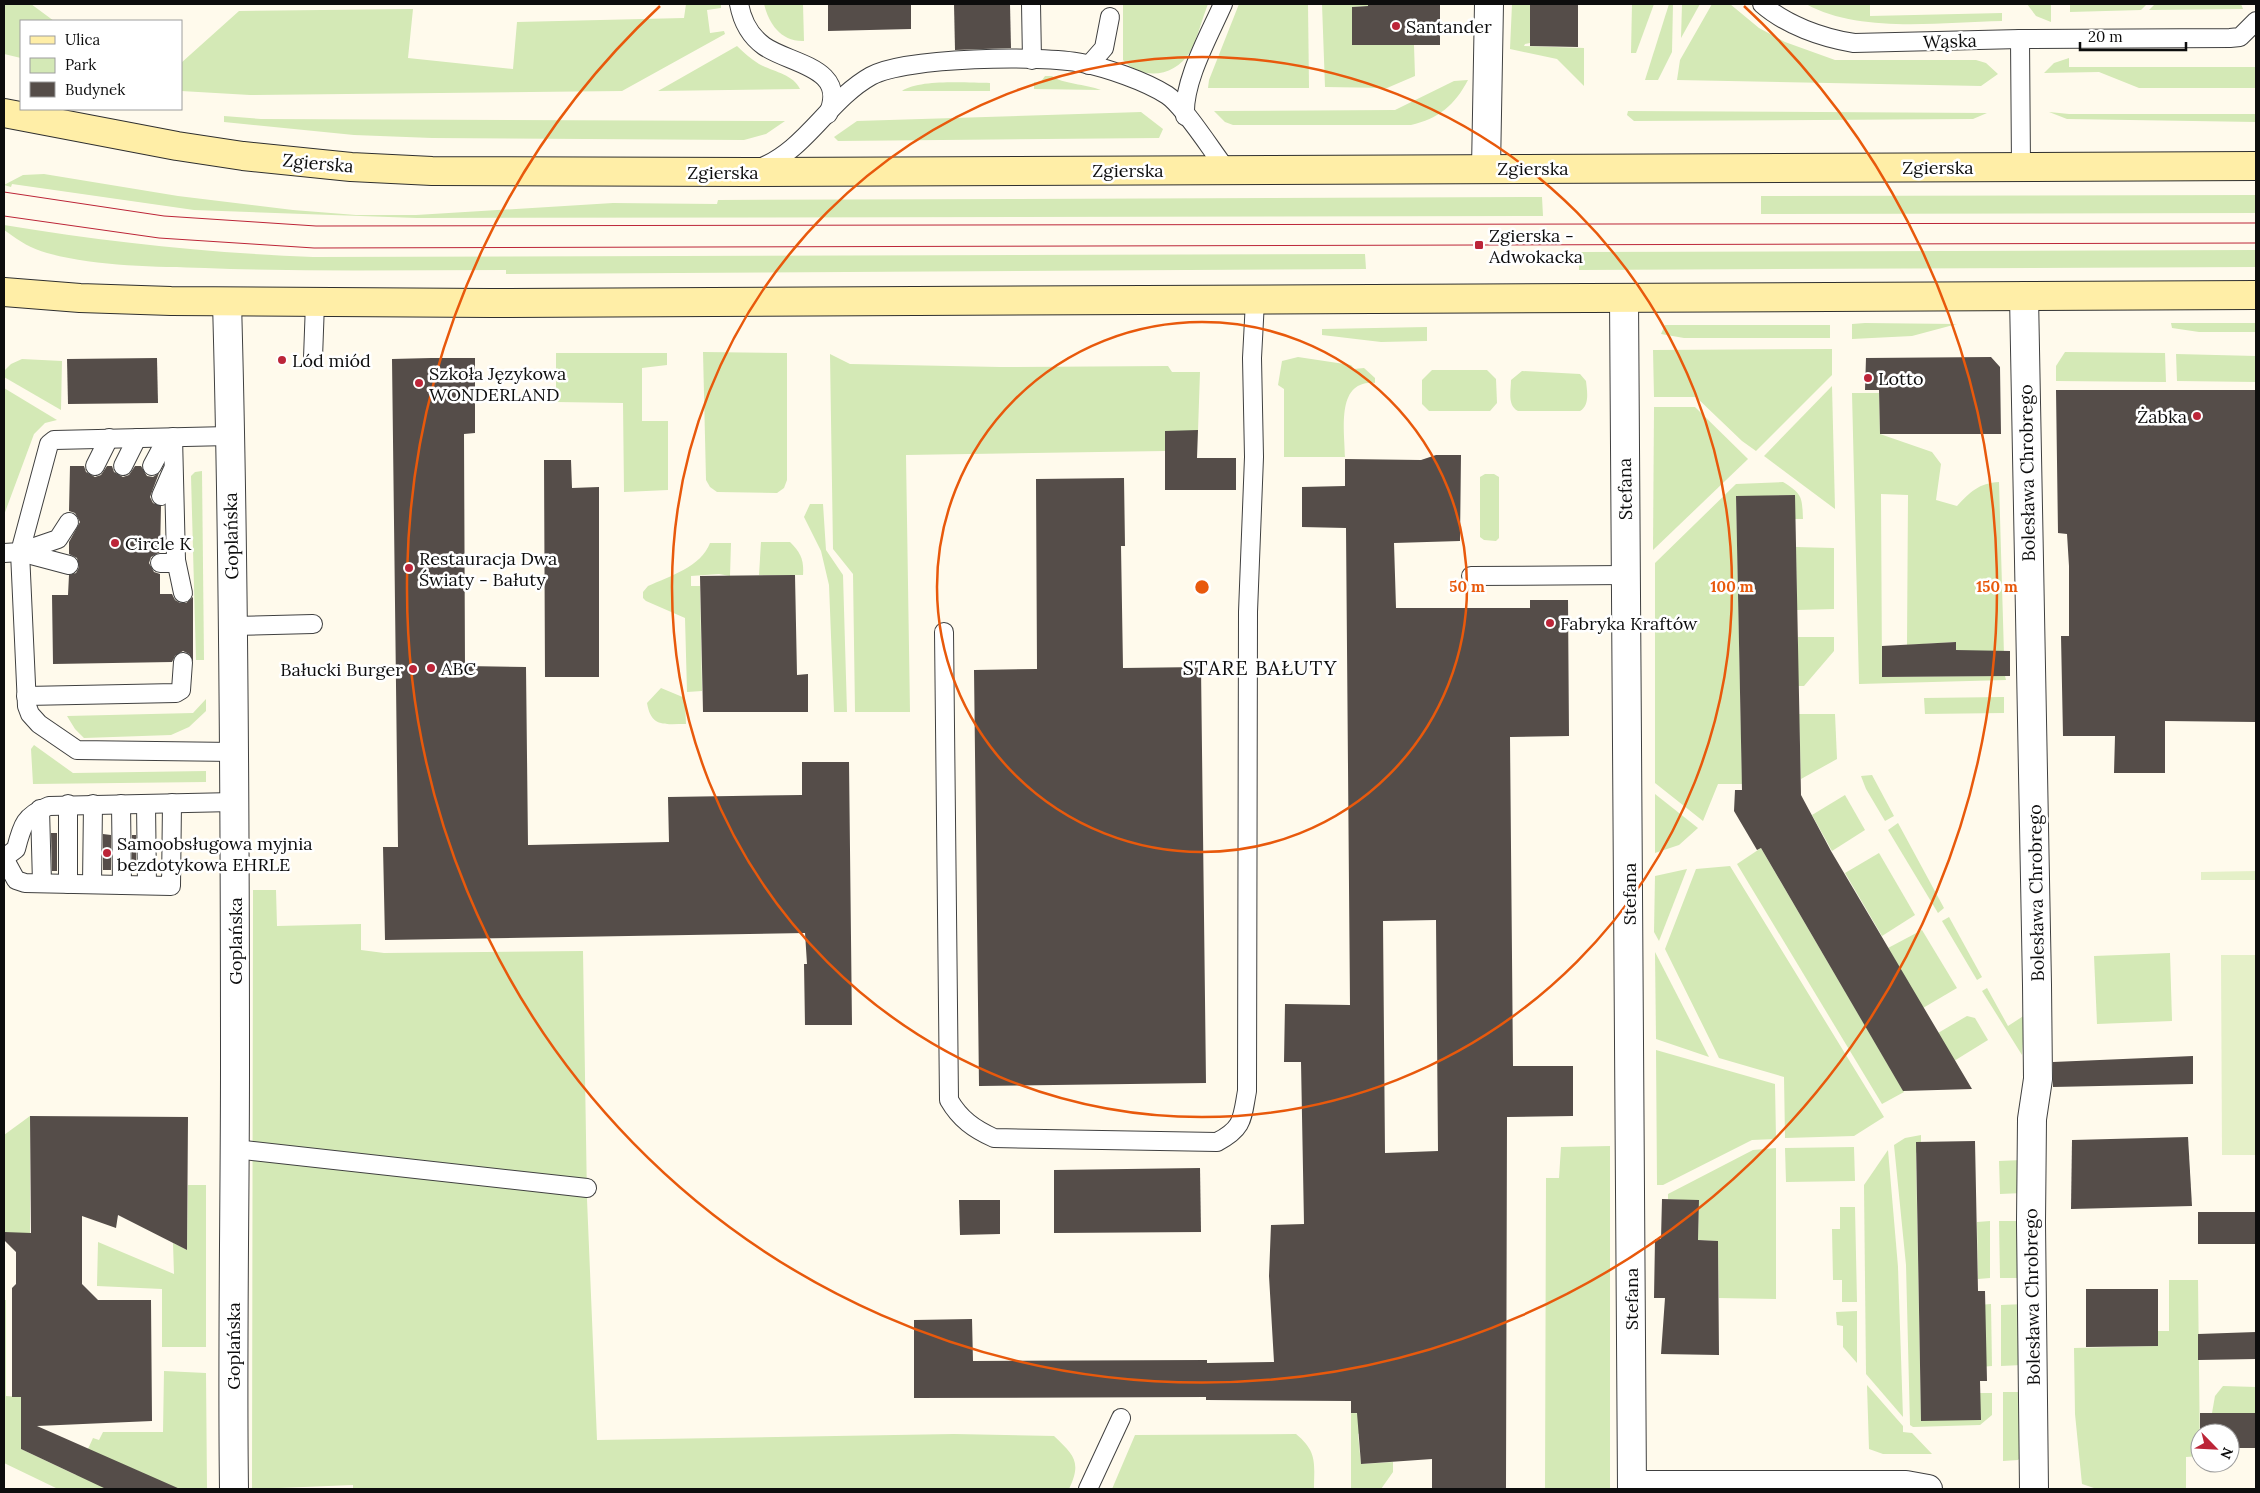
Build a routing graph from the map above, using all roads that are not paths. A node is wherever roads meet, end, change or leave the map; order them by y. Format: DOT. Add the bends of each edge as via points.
graph roads {
  1 [pos="739,4"];
  2 [pos="1032,4"];
  3 [pos="1223,4"];
  4 [pos="1489,4"];
  5 [pos="1762,4"];
  6 [pos="1110,17"];
  7 [pos="2256,21"];
  8 [pos="2020,39"];
  9 [pos="1032,60"];
  10 [pos="1089,66"];
  11 [pos="4,113"];
  12 [pos="828,114"];
  13 [pos="1185,116"];
  14 [pos="2256,166"];
  15 [pos="2022,167"];
  16 [pos="1486,168"];
  17 [pos="1226,169"];
  18 [pos="749,172"];
  19 [pos="4,292"];
  20 [pos="2256,295"];
  21 [pos="2024,296"];
  22 [pos="1624,298"];
  23 [pos="1255,301"];
  24 [pos="226,302"];
  25 [pos="315,303"];
  26 [pos="313,358"];
  27 [pos="229,436"];
  28 [pos="170,437"];
  29 [pos="109,438"];
  30 [pos="137,438"];
  31 [pos="96,466"];
  32 [pos="123,466"];
  33 [pos="152,466"];
  34 [pos="174,466"];
  35 [pos="161,496"];
  36 [pos="69,522"];
  37 [pos="12,552"];
  38 [pos="69,565"];
  39 [pos="1626,575"];
  40 [pos="1471,576"];
  41 [pos="183,593"];
  42 [pos="313,624"];
  43 [pos="234,626"];
  44 [pos="944,632"];
  45 [pos="183,662"];
  46 [pos="26,696"];
  47 [pos="234,752"];
  48 [pos="234,802"];
  49 [pos="68,804"];
  50 [pos="93,804"];
  51 [pos="121,804"];
  52 [pos="146,804"];
  53 [pos="172,804"];
  54 [pos="40,809"];
  55 [pos="4,858"];
  56 [pos="42,884"];
  57 [pos="68,884"];
  58 [pos="92,884"];
  59 [pos="122,885"];
  60 [pos="147,885"];
  61 [pos="235,1149"];
  62 [pos="586,1188"];
  63 [pos="1121,1418"];
  64 [pos="1632,1487"];
  65 [pos="234,1489"];
  66 [pos="1088,1489"];
  67 [pos="1928,1489"];
  68 [pos="2034,1489"];
  1 -- 12 [label="lane" via="741,16 751,34 764,46 813,68 826,80 833,97"];
  2 -- 9 [label="lane"];
  3 -- 13 [label="lane" via="1186,95"];
  4 -- 16 [label="street"];
  5 -- 8 [label="lane, Wąska" via="1794,24 1854,43"];
  6 -- 10 [label="lane" via="1104,48"];
  7 -- 8 [label="lane, Wąska" via="2240,37 2230,38"];
  8 -- 15 [label="lane"];
  9 -- 10 [label="lane"];
  9 -- 12 [label="lane" via="898,66 872,76"];
  10 -- 13 [label="lane" via="1110,71 1167,95 1180,106"];
  11 -- 18 [label="main road, Zgierska" via="176,146 351,167 432,171"];
  12 -- 18 [label="lane" via="776,160"];
  13 -- 17 [label="lane"];
  14 -- 15 [label="main road, Zgierska"];
  15 -- 16 [label="main road, Zgierska"];
  16 -- 17 [label="main road, Zgierska"];
  17 -- 18 [label="main road, Zgierska"];
  19 -- 24 [label="main road" via="80,298"];
  20 -- 21 [label="main road"];
  21 -- 22 [label="main road"];
  21 -- 68 [label="street, Bolesława Chrobrego" via="2038,1004 2031,1222"];
  22 -- 23 [label="main road"];
  22 -- 39 [label="street, Stefana"];
  23 -- 25 [label="main road"];
  23 -- 44 [label="lane" via="1248,621 1247,1091 1242,1118 1233,1134 1217,1142 994,1138 976,1130 957,1114 949,1100"];
  24 -- 25 [label="main road"];
  24 -- 27 [label="street, Goplańska"];
  25 -- 26 [label="lane"];
  27 -- 28 [label="lane"];
  27 -- 43 [label="street, Goplańska"];
  28 -- 30 [label="lane"];
  28 -- 33 [label="lane"];
  28 -- 34 [label="lane"];
  29 -- 30 [label="lane"];
  29 -- 31 [label="lane"];
  29 -- 37 [label="lane" via="52,441"];
  30 -- 32 [label="lane"];
  34 -- 35 [label="lane"];
  34 -- 41 [label="lane" via="168,562"];
  36 -- 37 [label="lane" via="58,539"];
  37 -- 38 [label="lane"];
  37 -- 46 [label="lane"];
  39 -- 40 [label="lane"];
  39 -- 64 [label="street, Stefana"];
  42 -- 43 [label="lane"];
  43 -- 47 [label="street, Goplańska"];
  45 -- 46 [label="lane" via="181,690 176,693"];
  46 -- 47 [label="lane" via="30,714 39,724 77,750"];
  47 -- 48 [label="street, Goplańska"];
  48 -- 53 [label="lane"];
  48 -- 61 [label="street, Goplańska"];
  49 -- 50 [label="lane"];
  49 -- 54 [label="lane"];
  49 -- 57 [label="lane"];
  50 -- 51 [label="lane"];
  50 -- 58 [label="lane"];
  51 -- 52 [label="lane"];
  51 -- 59 [label="lane"];
  52 -- 53 [label="lane"];
  52 -- 60 [label="lane"];
  53 -- 60 [label="lane" via="171,886"];
  54 -- 55 [label="lane" via="33,812 22,827 16,849"];
  54 -- 56 [label="lane"];
  55 -- 56 [label="lane" via="16,880"];
  56 -- 57 [label="lane"];
  57 -- 58 [label="lane"];
  58 -- 59 [label="lane"];
  59 -- 60 [label="lane"];
  61 -- 62 [label="lane"];
  61 -- 65 [label="street, Goplańska"];
  63 -- 66 [label="lane"];
  64 -- 67 [label="street" via="1906,1485"];
}
